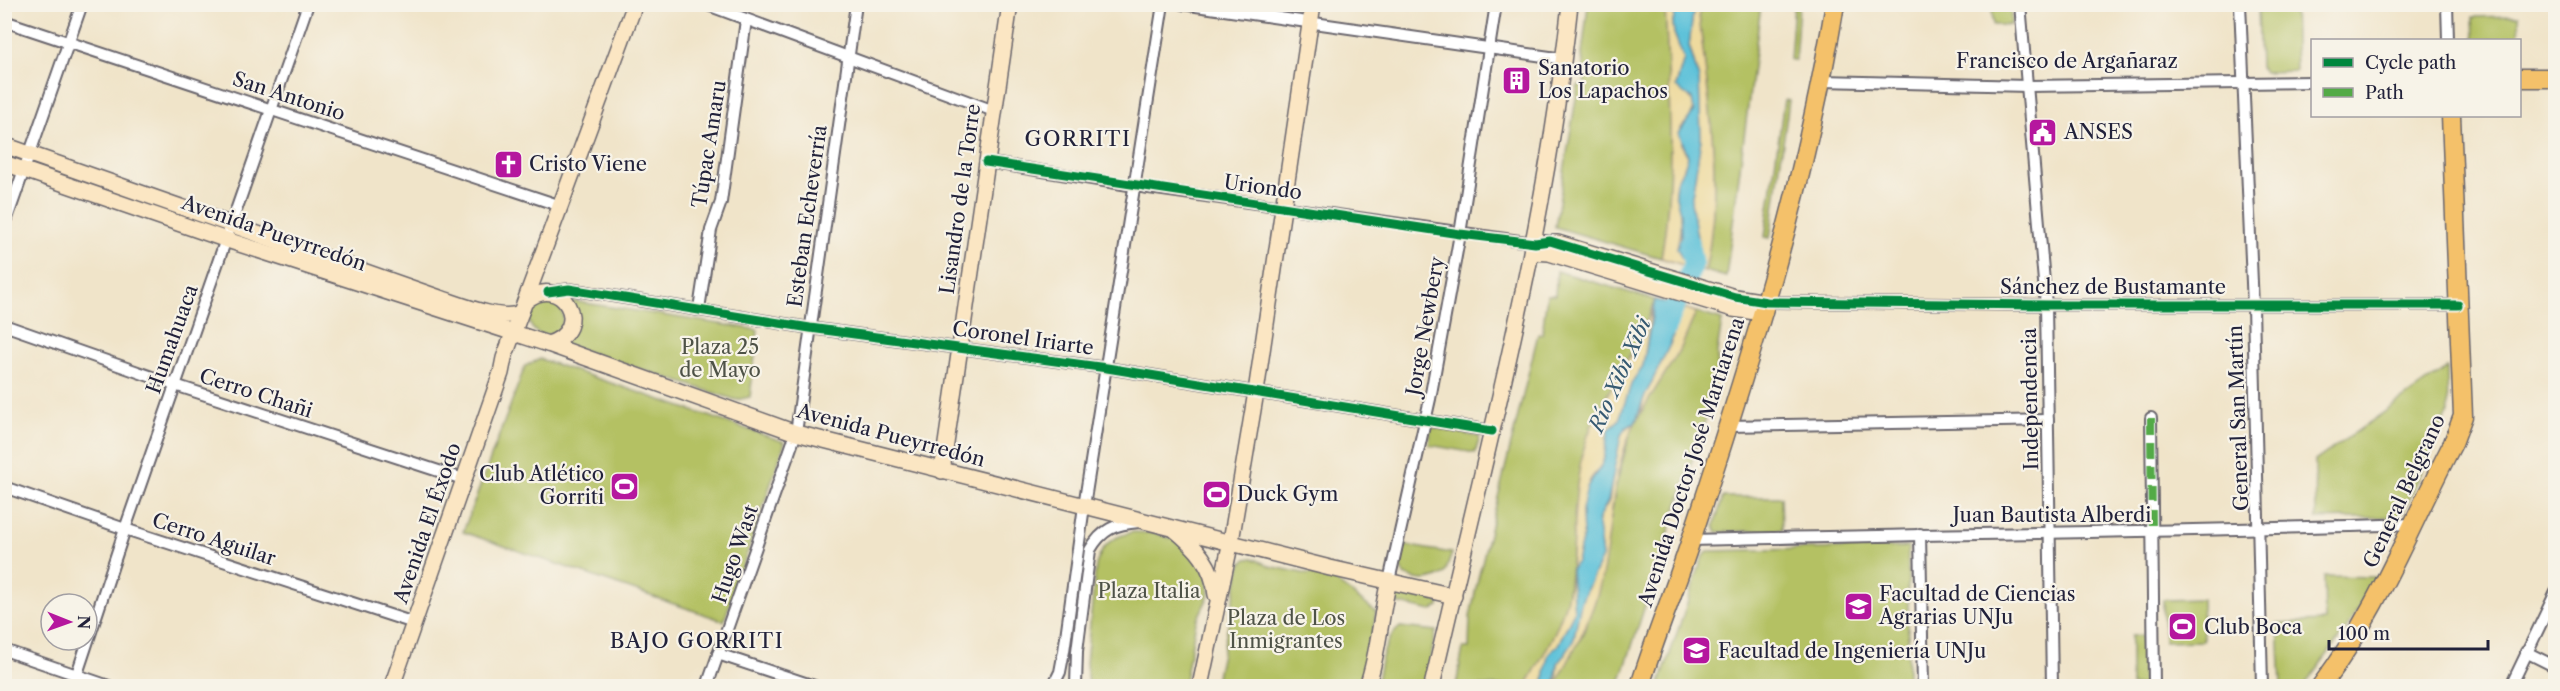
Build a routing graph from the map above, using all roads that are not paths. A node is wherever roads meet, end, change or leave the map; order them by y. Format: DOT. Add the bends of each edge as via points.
graph roads {
  1 [pos="82,4"];
  2 [pos="308,4"];
  3 [pos="635,4"];
  4 [pos="705,4"];
  5 [pos="856,4"];
  6 [pos="1010,4"];
  7 [pos="1163,4"];
  8 [pos="1182,4"];
  9 [pos="1313,4"];
  10 [pos="1496,4"];
  11 [pos="1570,4"];
  12 [pos="1835,4"];
  13 [pos="2020,4"];
  14 [pos="2240,4"];
  15 [pos="2447,4"];
  16 [pos="746,20"];
  17 [pos="4,21"];
  18 [pos="1311,22"];
  19 [pos="2448,39"];
  20 [pos="69,43"];
  21 [pos="1488,49"];
  22 [pos="848,56"];
  23 [pos="1564,59"];
  24 [pos="2521,78"];
  25 [pos="2556,78"];
  26 [pos="1822,81"];
  27 [pos="2311,82"];
  28 [pos="2243,83"];
  29 [pos="2028,86"];
  30 [pos="272,109"];
  31 [pos="994,111"];
  32 [pos="2451,117"];
  33 [pos="4,145"];
  34 [pos="31,154"];
  35 [pos="986,162"];
  36 [pos="4,163"];
  37 [pos="25,170"];
  38 [pos="1135,186"];
  39 [pos="561,206"];
  40 [pos="1284,208"];
  41 [pos="232,225"];
  42 [pos="4,227"];
  43 [pos="1460,234"];
  44 [pos="227,240"];
  45 [pos="1533,247"];
  46 [pos="548,292"];
  47 [pos="2046,305"];
  48 [pos="2458,305"];
  49 [pos="2253,306"];
  50 [pos="1766,307"];
  51 [pos="699,309"];
  52 [pos="522,311"];
  53 [pos="4,325"];
  54 [pos="810,328"];
  55 [pos="513,335"];
  56 [pos="539,342"];
  57 [pos="960,347"];
  58 [pos="1107,368"];
  59 [pos="501,373"];
  60 [pos="175,385"];
  61 [pos="1256,392"];
  62 [pos="2151,418"];
  63 [pos="2048,420"];
  64 [pos="1426,421"];
  65 [pos="1727,426"];
  66 [pos="1492,431"];
  67 [pos="796,433"];
  68 [pos="942,471"];
  69 [pos="463,479"];
  70 [pos="4,486"];
  71 [pos="1084,506"];
  72 [pos="1147,521"];
  73 [pos="2413,524"];
  74 [pos="1171,527"];
  75 [pos="125,529"];
  76 [pos="2259,529"];
  77 [pos="2050,532"];
  78 [pos="2152,532"];
  79 [pos="1920,534"];
  80 [pos="1691,540"];
  81 [pos="1231,541"];
  82 [pos="1389,582"];
  83 [pos="2556,592"];
  84 [pos="1454,596"];
  85 [pos="1217,606"];
  86 [pos="414,623"];
  87 [pos="4,650"];
  88 [pos="2526,652"];
  89 [pos="718,654"];
  90 [pos="2556,667"];
  91 [pos="75,681"];
  92 [pos="792,683"];
  93 [pos="110,687"];
  94 [pos="392,687"];
  95 [pos="707,687"];
  96 [pos="814,687"];
  97 [pos="1053,687"];
  98 [pos="1076,687"];
  99 [pos="1200,687"];
  100 [pos="1366,687"];
  101 [pos="1432,687"];
  102 [pos="1641,687"];
  103 [pos="1923,687"];
  104 [pos="2052,687"];
  105 [pos="2154,687"];
  106 [pos="2262,687"];
  107 [pos="2321,687"];
  108 [pos="2511,687"];
  1 -- 20 [label="street"];
  2 -- 30 [label="street, Humahuaca"];
  3 -- 39 [label="main road, Avenida El Éxodo"];
  4 -- 16 [label="street"];
  5 -- 22 [label="street, Esteban Echeverría"];
  6 -- 31 [label="main road, Lisandro de la Torre"];
  7 -- 38 [label="street"];
  8 -- 18 [label="street"];
  9 -- 18 [label="main road"];
  10 -- 21 [label="street, Jorge Newbery"];
  11 -- 23 [label="main road"];
  12 -- 26 [label="main road, Avenida Doctor José Martiarena"];
  13 -- 29 [label="street, Independencia"];
  14 -- 28 [label="street, General San Martín"];
  15 -- 19 [label="street"];
  16 -- 22 [label="street"];
  16 -- 51 [label="street, Túpac Amaru" via="721,202 711,230"];
  17 -- 20 [label="street, San Antonio"];
  18 -- 21 [label="street"];
  18 -- 40 [label="main road"];
  20 -- 30 [label="street, San Antonio"];
  20 -- 34 [label="street"];
  21 -- 23 [label="street"];
  21 -- 43 [label="street, Jorge Newbery"];
  22 -- 31 [label="street"];
  22 -- 54 [label="street, Esteban Echeverría"];
  23 -- 45 [label="main road"];
  24 -- 25 [label="main road"];
  26 -- 29 [label="street, Francisco de Argañaraz"];
  26 -- 50 [label="main road, Avenida Doctor José Martiarena"];
  27 -- 28 [label="street, Francisco de Argañaraz"];
  28 -- 29 [label="street, Francisco de Argañaraz"];
  28 -- 49 [label="street, General San Martín"];
  29 -- 47 [label="street, Independencia"];
  30 -- 39 [label="street, San Antonio"];
  30 -- 41 [label="street, Humahuaca"];
  31 -- 35 [label="main road, Lisandro de la Torre"];
  32 -- 48 [label="main road, General Belgrano"];
  33 -- 34 [label="main road, Avenida Pueyrredón"];
  34 -- 37 [label="street"];
  34 -- 41 [label="main road, Avenida Pueyrredón"];
  35 -- 38 [label="street, Uriondo"];
  35 -- 57 [label="main road, Lisandro de la Torre"];
  36 -- 37 [label="main road, Avenida Pueyrredón"];
  37 -- 42 [label="street"];
  37 -- 44 [label="main road, Avenida Pueyrredón"];
  38 -- 40 [label="street, Uriondo"];
  38 -- 58 [label="street"];
  39 -- 52 [label="main road, Avenida El Éxodo"];
  40 -- 43 [label="street, Uriondo"];
  40 -- 61 [label="main road"];
  41 -- 44 [label="street, Humahuaca"];
  41 -- 52 [label="main road, Avenida Pueyrredón" via="474,309 509,316"];
  43 -- 45 [label="street, Uriondo"];
  43 -- 64 [label="street, Jorge Newbery"];
  44 -- 55 [label="main road, Avenida Pueyrredón"];
  44 -- 60 [label="street, Humahuaca"];
  45 -- 50 [label="main road" via="1555,249 1734,303"];
  45 -- 66 [label="main road"];
  46 -- 51 [label="street, Coronel Iriarte" via="569,289"];
  46 -- 52 [label="main road" via="539,293"];
  46 -- 56 [label="main road" via="563,299 571,314 568,331 563,337"];
  47 -- 49 [label="street, Sánchez de Bustamante"];
  47 -- 50 [label="street, Sánchez de Bustamante"];
  47 -- 63 [label="street, Independencia"];
  48 -- 49 [label="street, Sánchez de Bustamante"];
  48 -- 73 [label="main road, General Belgrano" via="2463,416"];
  49 -- 76 [label="street, General San Martín"];
  50 -- 65 [label="main road, Avenida Doctor José Martiarena"];
  51 -- 54 [label="street, Coronel Iriarte"];
  52 -- 55 [label="main road, Avenida El Éxodo"];
  52 -- 56 [label="main road" via="522,327"];
  53 -- 60 [label="street, Cerro Chañi"];
  54 -- 57 [label="street, Coronel Iriarte"];
  54 -- 67 [label="street, Esteban Echeverría"];
  55 -- 56 [label="main road, Avenida Pueyrredón"];
  55 -- 59 [label="main road, Avenida El Éxodo"];
  56 -- 59 [label="main road, Avenida El Éxodo" via="521,350"];
  56 -- 67 [label="main road, Avenida Pueyrredón"];
  57 -- 58 [label="street, Coronel Iriarte"];
  57 -- 68 [label="main road, Lisandro de la Torre"];
  58 -- 61 [label="street, Coronel Iriarte"];
  58 -- 71 [label="street"];
  59 -- 69 [label="main road, Avenida El Éxodo"];
  60 -- 69 [label="street, Cerro Chañi"];
  60 -- 75 [label="street, Humahuaca"];
  61 -- 64 [label="street, Coronel Iriarte"];
  61 -- 81 [label="main road"];
  62 -- 78 [label="street"];
  63 -- 65 [label="street"];
  63 -- 77 [label="street, Independencia"];
  64 -- 66 [label="street, Coronel Iriarte"];
  64 -- 82 [label="street, Jorge Newbery"];
  65 -- 80 [label="main road, Avenida Doctor José Martiarena"];
  66 -- 84 [label="main road"];
  67 -- 68 [label="main road, Avenida Pueyrredón"];
  67 -- 89 [label="street, Hugo Wast"];
  68 -- 71 [label="main road, Avenida Pueyrredón"];
  69 -- 86 [label="main road, Avenida El Éxodo"];
  70 -- 75 [label="street, Cerro Aguilar"];
  71 -- 72 [label="main road, Avenida Pueyrredón"];
  71 -- 97 [label="street" via="1064,651"];
  72 -- 74 [label="main road, Avenida Pueyrredón"];
  72 -- 98 [label="street" via="1106,530 1089,550"];
  73 -- 76 [label="street, Juan Bautista Alberdi"];
  73 -- 107 [label="main road, General Belgrano" via="2379,597"];
  74 -- 81 [label="main road, Avenida Pueyrredón"];
  74 -- 85 [label="main road" via="1205,560 1215,586"];
  75 -- 86 [label="street, Cerro Aguilar"];
  75 -- 91 [label="street, Humahuaca"];
  76 -- 78 [label="street, Juan Bautista Alberdi"];
  76 -- 106 [label="street, General San Martín"];
  77 -- 78 [label="street, Juan Bautista Alberdi"];
  77 -- 79 [label="street, Juan Bautista Alberdi"];
  77 -- 104 [label="street, Independencia"];
  78 -- 105 [label="street"];
  79 -- 80 [label="street, Juan Bautista Alberdi"];
  79 -- 103 [label="street"];
  80 -- 102 [label="main road, Avenida Doctor José Martiarena"];
  81 -- 82 [label="main road, Avenida Pueyrredón"];
  81 -- 85 [label="main road"];
  82 -- 84 [label="main road, Avenida Pueyrredón"];
  82 -- 100 [label="main road"];
  83 -- 88 [label="street"];
  84 -- 101 [label="main road"];
  85 -- 99 [label="main road"];
  86 -- 94 [label="main road, Avenida El Éxodo"];
  87 -- 91 [label="street"];
  88 -- 90 [label="street"];
  88 -- 108 [label="street"];
  89 -- 92 [label="street"];
  89 -- 95 [label="street, Hugo Wast"];
  91 -- 93 [label="street"];
  92 -- 96 [label="street"];
}
